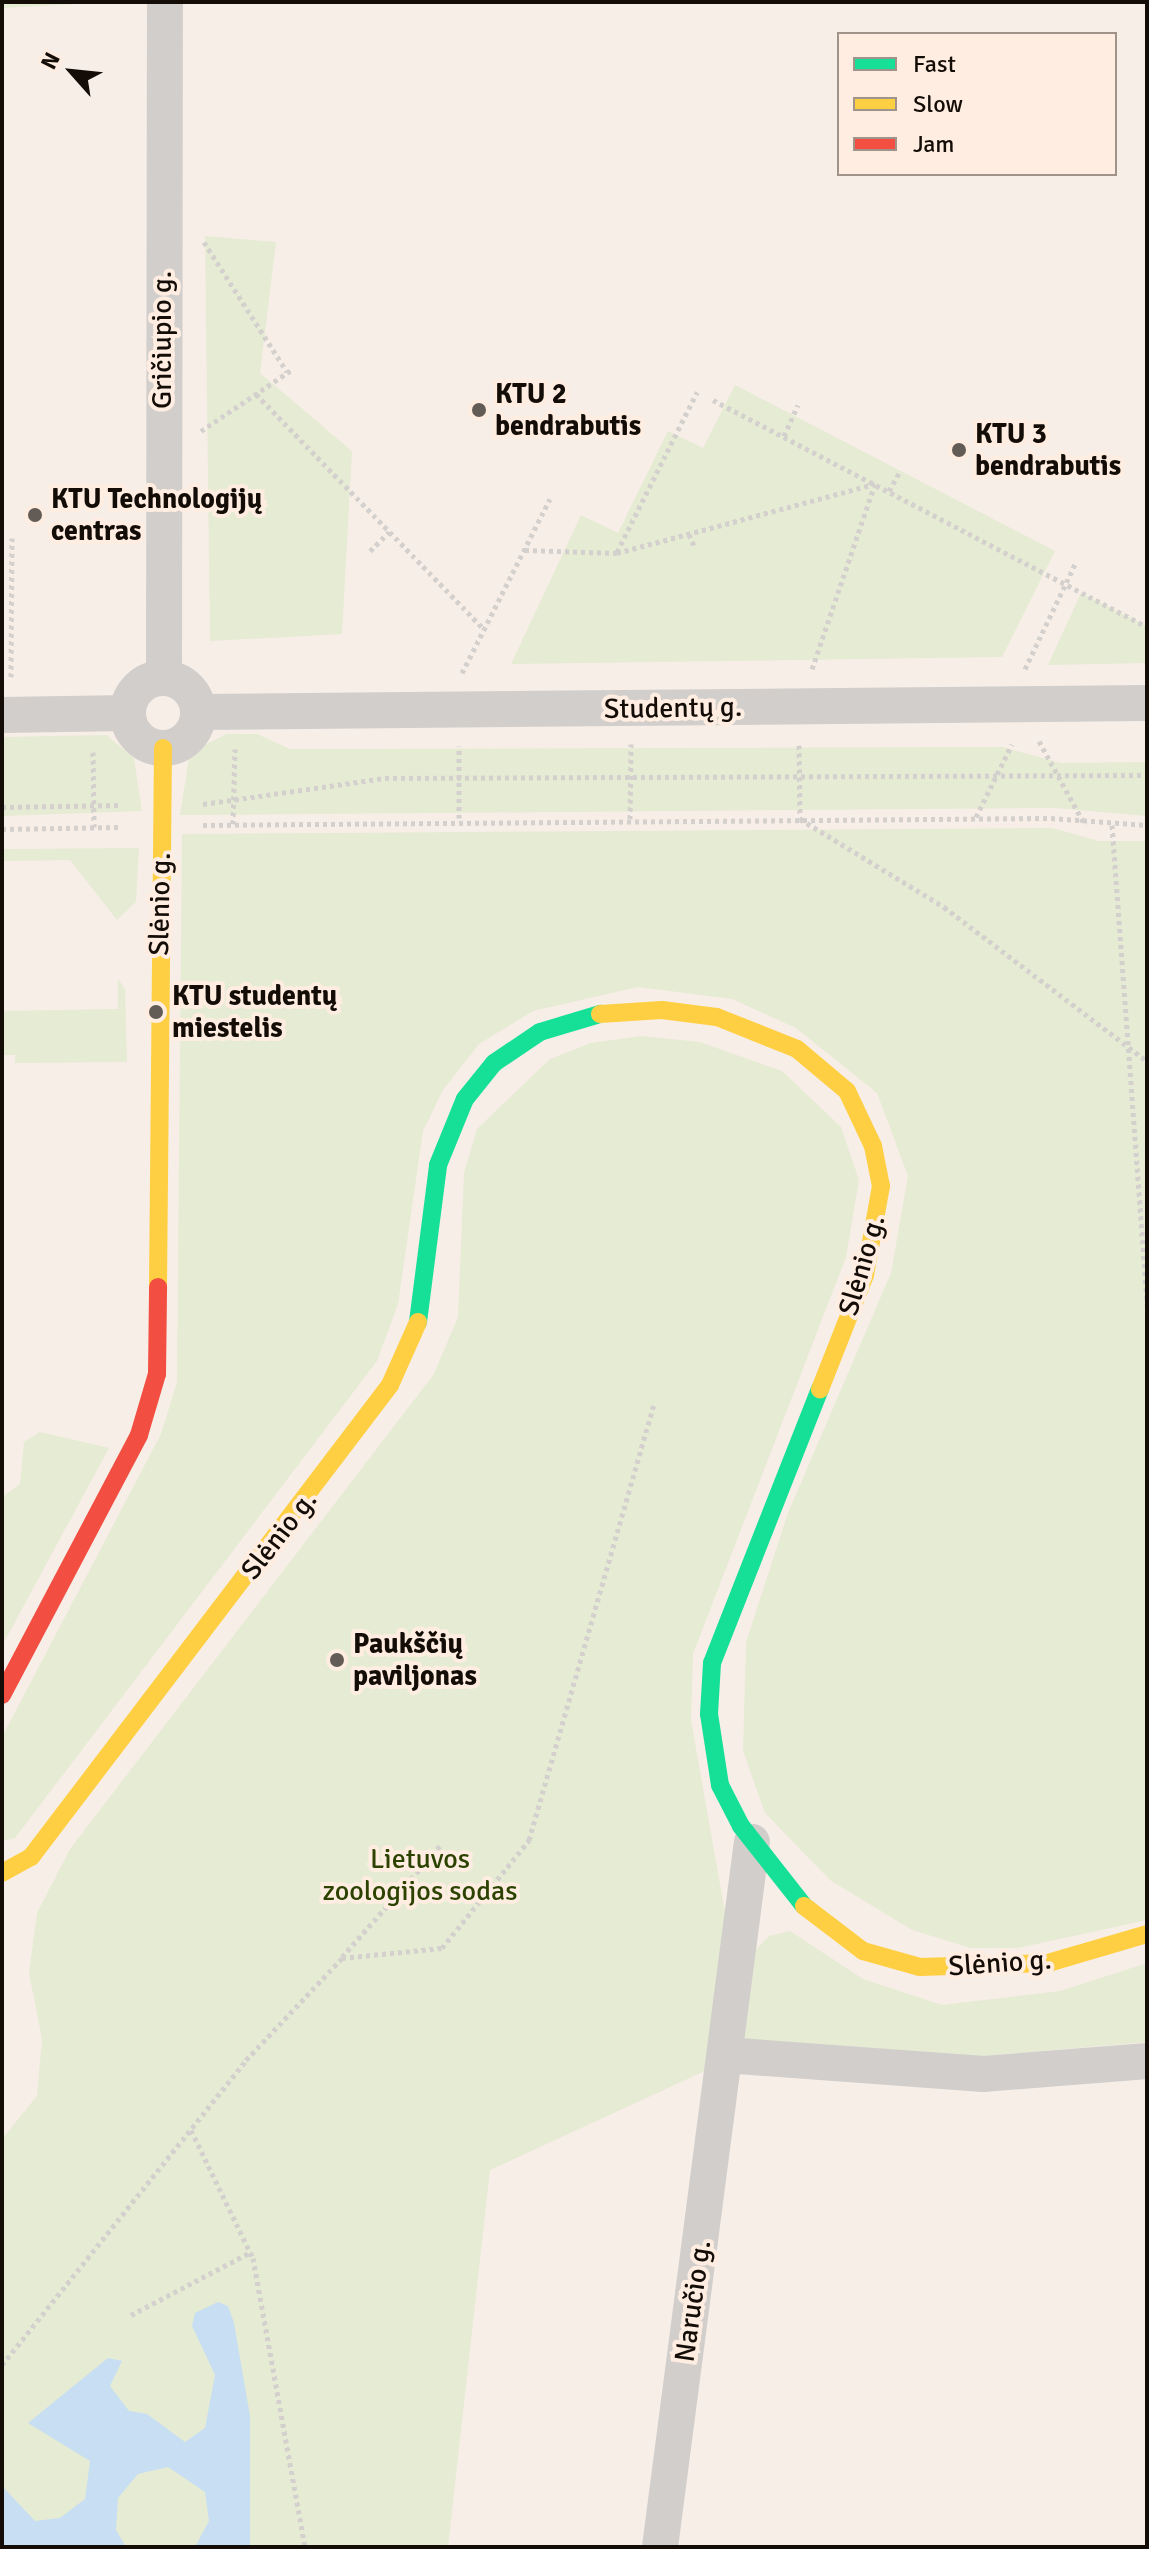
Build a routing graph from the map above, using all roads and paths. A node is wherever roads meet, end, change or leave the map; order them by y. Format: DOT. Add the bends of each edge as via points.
graph roads {
  1 [pos="165,2"];
  2 [pos="196,230"];
  3 [pos="697,392"];
  4 [pos="256,394"];
  5 [pos="713,400"];
  6 [pos="798,405"];
  7 [pos="784,436"];
  8 [pos="163,458"];
  9 [pos="900,471"];
  10 [pos="875,484"];
  11 [pos="889,491"];
  12 [pos="550,499"];
  13 [pos="389,532"];
  14 [pos="689,534"];
  15 [pos="12,538"];
  16 [pos="695,548"];
  17 [pos="525,550"];
  18 [pos="370,551"];
  19 [pos="617,553"];
  20 [pos="1076,562"];
  21 [pos="1064,585"];
  22 [pos="1147,627"];
  23 [pos="164,678"];
  24 [pos="1147,703"];
  25 [pos="799,706"];
  26 [pos="631,708"];
  27 [pos="459,709"];
  28 [pos="1026,710"];
  29 [pos="198,712"];
  30 [pos="92,713"];
  31 [pos="128,713"];
  32 [pos="235,713"];
  33 [pos="6,714"];
  34 [pos="163,748"];
  35 [pos="1147,775"];
  36 [pos="996,776"];
  37 [pos="1058,776"];
  38 [pos="799,777"];
  39 [pos="460,778"];
  40 [pos="631,778"];
  41 [pos="233,803"];
  42 [pos="162,805"];
  43 [pos="94,806"];
  44 [pos="2,807"];
  45 [pos="459,818"];
  46 [pos="975,818"];
  47 [pos="630,819"];
  48 [pos="800,819"];
  49 [pos="233,824"];
  50 [pos="1085,825"];
  51 [pos="1112,825"];
  52 [pos="1147,825"];
  53 [pos="161,826"];
  54 [pos="94,827"];
  55 [pos="2,829"];
  56 [pos="1128,1051"];
  57 [pos="1147,1061"];
  58 [pos="1145,1271"];
  59 [pos="1147,1306"];
  60 [pos="655,1402"];
  61 [pos="2,1695"];
  62 [pos="752,1842"];
  63 [pos="440,1846"];
  64 [pos="2,1873"];
  65 [pos="1147,1934"];
  66 [pos="342,1958"];
  67 [pos="725,2055"];
  68 [pos="1147,2061"];
  69 [pos="191,2130"];
  70 [pos="251,2252"];
  71 [pos="131,2315"];
  72 [pos="3,2363"];
  73 [pos="305,2547"];
  74 [pos="660,2547"];
  1 -- 8 [label="street, Gričiupio g."];
  2 -- 4 [label="path" via="290,371"];
  3 -- 19 [label="path"];
  4 -- 8 [label="path"];
  4 -- 13 [label="path"];
  5 -- 7 [label="path"];
  6 -- 7 [label="path"];
  7 -- 10 [label="path"];
  8 -- 23 [label="street, Gričiupio g."];
  9 -- 11 [label="path"];
  10 -- 11 [label="path"];
  10 -- 14 [label="path"];
  10 -- 25 [label="path"];
  11 -- 21 [label="path"];
  12 -- 17 [label="path"];
  13 -- 17 [label="path" via="484,629"];
  13 -- 18 [label="path"];
  14 -- 16 [label="path"];
  14 -- 19 [label="path"];
  15 -- 33 [label="path"];
  17 -- 19 [label="path"];
  20 -- 21 [label="path"];
  21 -- 22 [label="path"];
  21 -- 28 [label="path" via="1025,662"];
  23 -- 29 [label="street" via="184,684"];
  23 -- 31 [label="street" via="139,688"];
  24 -- 28 [label="street, Studentų g."];
  25 -- 26 [label="street, Studentų g."];
  25 -- 28 [label="street, Studentų g."];
  25 -- 38 [label="path"];
  26 -- 27 [label="street, Studentų g."];
  26 -- 40 [label="path"];
  27 -- 32 [label="street, Studentų g."];
  27 -- 39 [label="path"];
  28 -- 36 [label="path"];
  28 -- 37 [label="path"];
  29 -- 32 [label="street, Studentų g."];
  29 -- 34 [label="street" via="188,738"];
  30 -- 31 [label="street"];
  30 -- 33 [label="street"];
  30 -- 43 [label="path"];
  31 -- 34 [label="street" via="142,741"];
  32 -- 41 [label="path"];
  34 -- 42 [label="street, Slėnio g."];
  35 -- 37 [label="path"];
  36 -- 37 [label="path"];
  36 -- 38 [label="path"];
  36 -- 46 [label="path"];
  37 -- 50 [label="path"];
  38 -- 40 [label="path"];
  38 -- 48 [label="path"];
  39 -- 40 [label="path"];
  39 -- 41 [label="path" via="385,778"];
  39 -- 45 [label="path"];
  40 -- 47 [label="path"];
  41 -- 42 [label="path"];
  41 -- 49 [label="path"];
  42 -- 43 [label="path"];
  42 -- 53 [label="street, Slėnio g."];
  43 -- 44 [label="path"];
  43 -- 54 [label="path"];
  45 -- 47 [label="path"];
  45 -- 49 [label="path"];
  46 -- 48 [label="path"];
  46 -- 50 [label="path"];
  47 -- 48 [label="path"];
  48 -- 56 [label="path" via="944,907"];
  49 -- 53 [label="path"];
  50 -- 51 [label="path"];
  51 -- 52 [label="path"];
  51 -- 56 [label="path"];
  53 -- 54 [label="path"];
  53 -- 61 [label="street, Slėnio g." via="157,1374 139,1435"];
  54 -- 55 [label="path"];
  56 -- 57 [label="path"];
  56 -- 58 [label="path"];
  58 -- 59 [label="path"];
  60 -- 66 [label="path" via="529,1840 442,1948"];
  62 -- 64 [label="street, Slėnio g." via="720,1785 709,1714 712,1663 865,1275 881,1186 873,1146 847,1091 797,1049 717,1017 631,1010 540,1032 494,1063 465,1099 438,1165 422,1313 390,1385 31,1857"];
  62 -- 65 [label="street, Slėnio g." via="817,1923 863,1951 920,1967 1048,1963"];
  62 -- 67 [label="street, Naručio g."];
  63 -- 66 [label="path"];
  66 -- 69 [label="path"];
  67 -- 68 [label="street" via="983,2074"];
  67 -- 74 [label="street, Naručio g."];
  69 -- 70 [label="path"];
  69 -- 72 [label="path"];
  70 -- 71 [label="path"];
  70 -- 73 [label="path"];
}
